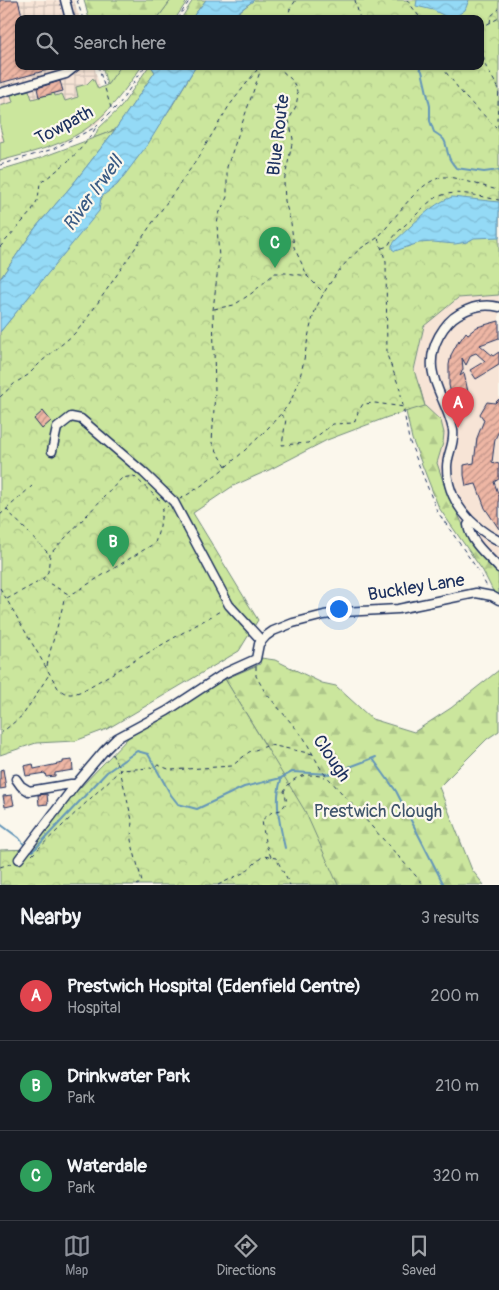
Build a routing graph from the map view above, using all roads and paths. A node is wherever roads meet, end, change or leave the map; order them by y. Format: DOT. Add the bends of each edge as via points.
graph roads {
  1 [pos="64,0"];
  2 [pos="77,0"];
  3 [pos="190,0"];
  4 [pos="296,0"];
  5 [pos="355,0"];
  6 [pos="407,0"];
  7 [pos="499,9"];
  8 [pos="69,15"];
  9 [pos="82,15"];
  10 [pos="180,15"];
  11 [pos="288,15"];
  12 [pos="359,15"];
  13 [pos="418,15"];
  14 [pos="499,18"];
  15 [pos="490,24"];
  16 [pos="484,26"];
  17 [pos="484,58"];
  18 [pos="73,70"];
  19 [pos="99,70"];
  20 [pos="142,70"];
  21 [pos="257,70"];
  22 [pos="259,70"];
  23 [pos="281,70"];
  24 [pos="444,70"];
  25 [pos="0,93"];
  26 [pos="112,111"];
  27 [pos="96,127"];
  28 [pos="499,130"];
  29 [pos="0,165"];
  30 [pos="499,190"];
  31 [pos="499,200"];
  32 [pos="377,238"];
  33 [pos="0,247"];
  34 [pos="381,248"];
  35 [pos="308,276"];
  36 [pos="324,293"];
  37 [pos="499,307"];
  38 [pos="213,310"];
  39 [pos="0,397"];
  40 [pos="404,407"];
  41 [pos="281,414"];
  42 [pos="52,451"];
  43 [pos="226,466"];
  44 [pos="32,486"];
  45 [pos="174,502"];
  46 [pos="6,509"];
  47 [pos="0,515"];
  48 [pos="470,522"];
  49 [pos="498,543"];
  50 [pos="50,554"];
  51 [pos="499,568"];
  52 [pos="42,580"];
  53 [pos="0,588"];
  54 [pos="70,595"];
  55 [pos="496,598"];
  56 [pos="7,599"];
  57 [pos="229,605"];
  58 [pos="261,640"];
  59 [pos="256,659"];
  60 [pos="47,666"];
  61 [pos="50,673"];
  62 [pos="0,734"];
  63 [pos="107,748"];
  64 [pos="313,754"];
  65 [pos="120,770"];
  66 [pos="328,778"];
  67 [pos="16,779"];
  68 [pos="76,784"];
  69 [pos="21,856"];
  70 [pos="271,857"];
  71 [pos="0,867"];
  72 [pos="142,882"];
  73 [pos="137,885"];
  74 [pos="144,885"];
  75 [pos="218,885"];
  76 [pos="290,885"];
  77 [pos="424,885"];
  1 -- 8 [label="street"];
  2 -- 9 [label="path"];
  3 -- 10 [label="path"];
  4 -- 11 [label="path"];
  5 -- 12 [label="path"];
  6 -- 13 [label="path"];
  7 -- 15 [label="path" via="491,16"];
  14 -- 15 [label="path"];
  15 -- 16 [label="path"];
  17 -- 28 [label="path" via="499,89"];
  18 -- 25 [label="street"];
  19 -- 26 [label="path"];
  20 -- 26 [label="path, Towpath"];
  21 -- 39 [label="path" via="229,106 196,161 84,323"];
  22 -- 38 [label="path" via="227,167 227,198 217,224 219,259"];
  23 -- 35 [label="path, Blue Route" via="293,81 298,95 289,120 293,139 284,192 294,246"];
  24 -- 28 [label="path" via="466,98"];
  26 -- 27 [label="path, Towpath"];
  27 -- 29 [label="path, Towpath" via="53,150"];
  27 -- 33 [label="path" via="90,138 40,183 38,199 31,212"];
  30 -- 32 [label="path" via="443,177 427,184"];
  31 -- 34 [label="path" via="463,194 439,196 405,225 388,246"];
  32 -- 34 [label="path"];
  32 -- 36 [label="path" via="349,260"];
  34 -- 40 [label="path" via="386,262 387,355"];
  35 -- 36 [label="path, Blue Route"];
  35 -- 38 [label="path" via="274,273 234,305"];
  36 -- 41 [label="path" via="315,311 297,386"];
  37 -- 48 [label="street" via="480,305 456,316 443,330 432,355 432,374 452,430 448,477 455,499"];
  38 -- 43 [label="path" via="215,391 212,443"];
  40 -- 41 [label="path" via="363,404 354,423 333,424 308,443 282,445 286,419"];
  40 -- 55 [label="path" via="410,440 437,511"];
  41 -- 43 [label="path"];
  42 -- 45 [label="street" via="57,428 71,417 81,419"];
  43 -- 45 [label="path"];
  44 -- 46 [label="path"];
  45 -- 50 [label="path" via="158,499 134,476 122,478"];
  45 -- 54 [label="path" via="162,510 155,543"];
  45 -- 57 [label="street"];
  46 -- 47 [label="path"];
  46 -- 50 [label="path"];
  48 -- 49 [label="street"];
  48 -- 51 [label="street" via="468,529 472,538"];
  50 -- 52 [label="path" via="48,572"];
  52 -- 54 [label="path"];
  52 -- 56 [label="path"];
  53 -- 56 [label="path"];
  54 -- 60 [label="path" via="64,599"];
  55 -- 58 [label="street, Buckley Lane" via="476,593 398,609 324,615 282,627"];
  56 -- 60 [label="path"];
  57 -- 58 [label="street"];
  57 -- 61 [label="path" via="72,695 63,693"];
  58 -- 59 [label="street"];
  59 -- 63 [label="street" via="225,673 167,711 117,738"];
  59 -- 64 [label="path, Clough" via="256,676"];
  60 -- 61 [label="path"];
  61 -- 62 [label="path" via="23,715"];
  63 -- 65 [label="path"];
  63 -- 68 [label="street"];
  64 -- 65 [label="path" via="270,745 249,752 232,766 171,770 158,765"];
  64 -- 66 [label="path, Clough"];
  65 -- 69 [label="path" via="34,855 22,860"];
  65 -- 72 [label="path" via="132,820 130,840"];
  66 -- 70 [label="path" via="301,776 290,782 284,791 287,802 281,810 262,820"];
  66 -- 77 [label="path, Clough"];
  67 -- 68 [label="street" via="29,791"];
  68 -- 69 [label="street"];
  69 -- 71 [label="path"];
  70 -- 75 [label="path" via="263,856 245,872"];
  70 -- 76 [label="path" via="276,858"];
  72 -- 73 [label="path"];
  72 -- 74 [label="path"];
}
